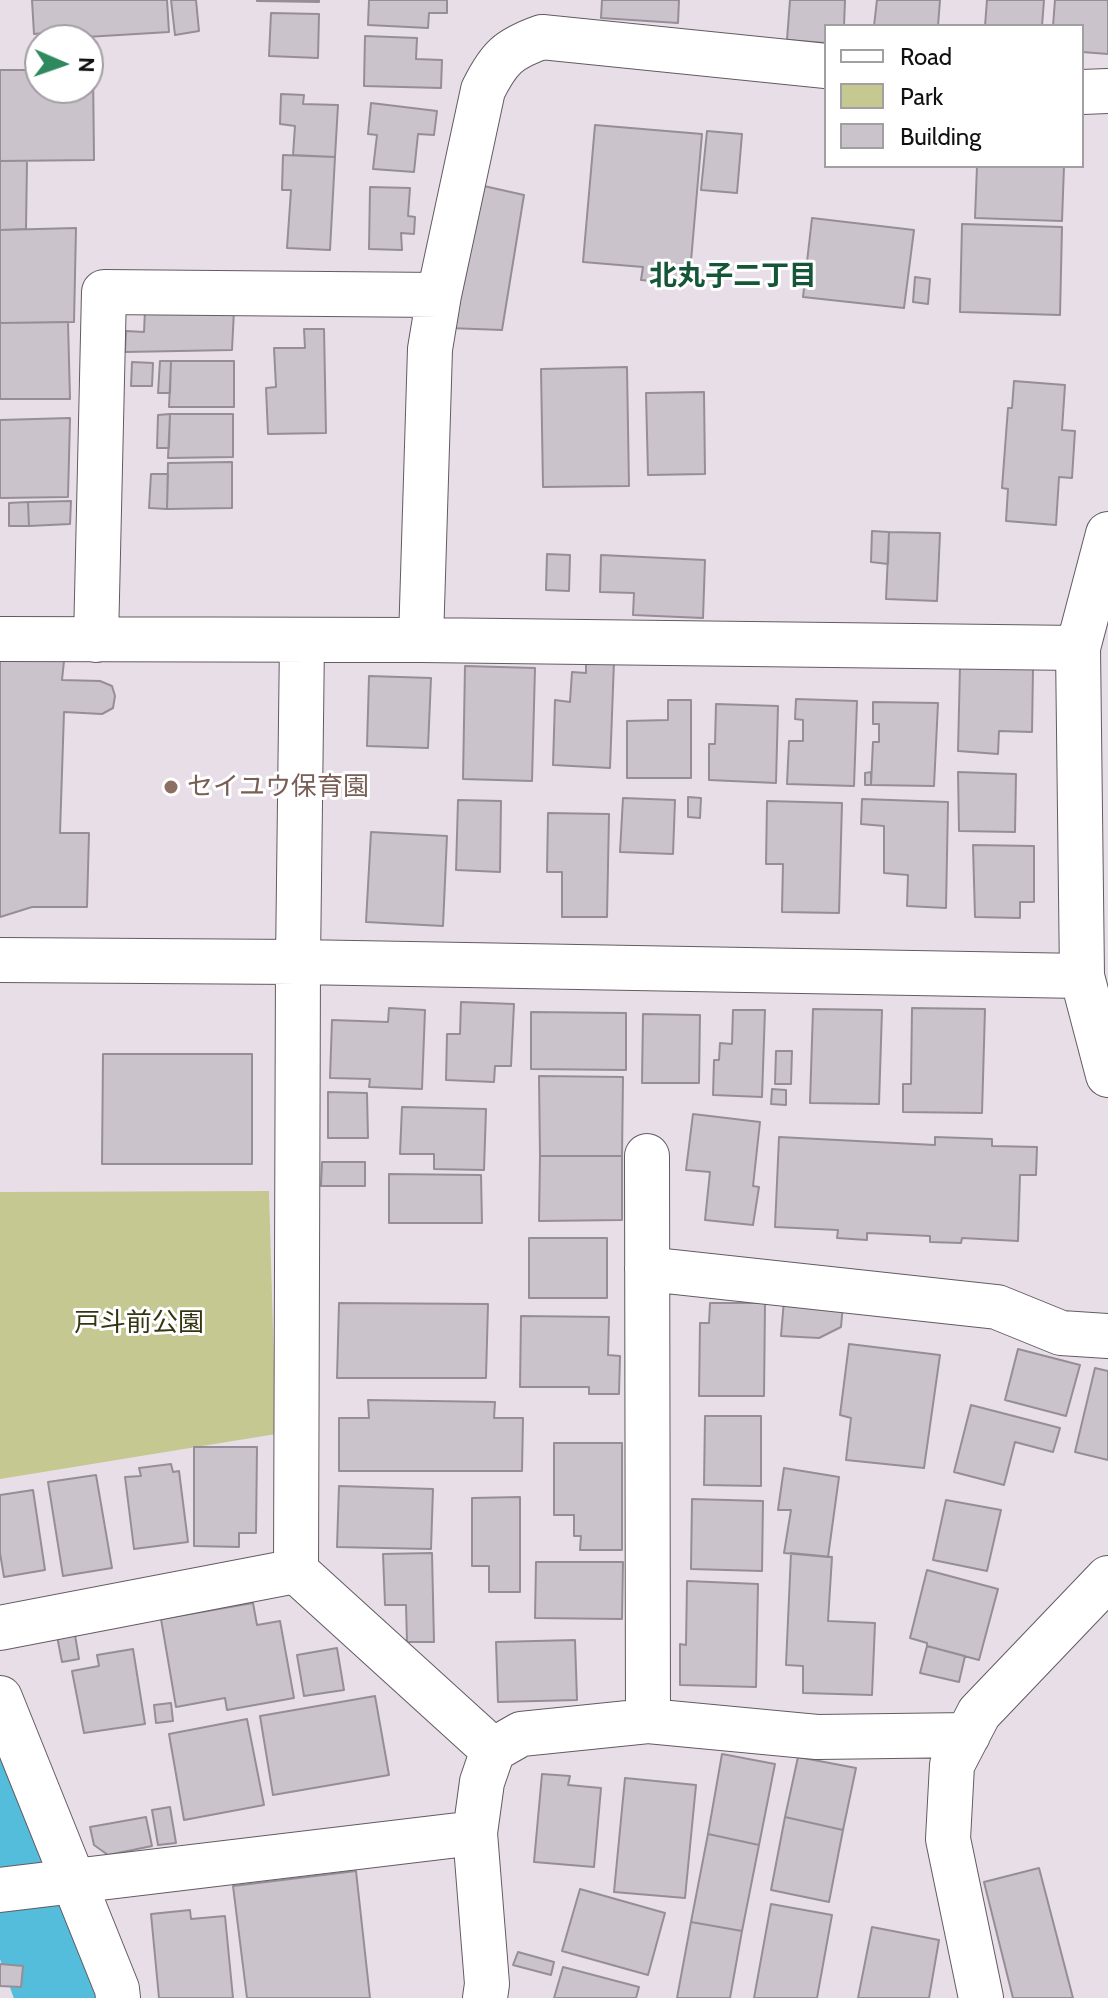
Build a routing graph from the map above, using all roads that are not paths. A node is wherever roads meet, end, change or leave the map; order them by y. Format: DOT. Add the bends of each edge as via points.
graph roads {
  1 [pos="824,66"];
  2 [pos="1108,91"];
  3 [pos="1084,92"];
  4 [pos="439,295"];
  5 [pos="1108,534"];
  6 [pos="0,639"];
  7 [pos="96,640"];
  8 [pos="302,640"];
  9 [pos="421,640"];
  10 [pos="1078,648"];
  11 [pos="0,960"];
  12 [pos="298,962"];
  13 [pos="1082,976"];
  14 [pos="1108,1075"];
  15 [pos="647,1156"];
  16 [pos="647,1269"];
  17 [pos="1108,1336"];
  18 [pos="296,1571"];
  19 [pos="1108,1578"];
  20 [pos="0,1628"];
  21 [pos="0,1698"];
  22 [pos="648,1721"];
  23 [pos="968,1735"];
  24 [pos="493,1750"];
  25 [pos="475,1833"];
  26 [pos="73,1882"];
  27 [pos="2,1890"];
  28 [pos="118,1998"];
  29 [pos="485,1998"];
  30 [pos="981,1998"];
  1 -- 4 [label="street" via="542,37 518,45 497,62 483,90"];
  2 -- 3 [label="street"];
  4 -- 7 [label="street" via="104,292"];
  4 -- 9 [label="street" via="430,349"];
  5 -- 10 [label="street"];
  6 -- 7 [label="street"];
  7 -- 8 [label="street"];
  8 -- 9 [label="street"];
  8 -- 12 [label="street"];
  9 -- 10 [label="street"];
  10 -- 13 [label="street"];
  11 -- 12 [label="street"];
  12 -- 13 [label="street"];
  12 -- 18 [label="street"];
  13 -- 14 [label="street"];
  15 -- 16 [label="street"];
  16 -- 17 [label="street" via="997,1307 1061,1333"];
  16 -- 22 [label="street"];
  18 -- 20 [label="street"];
  18 -- 24 [label="street"];
  19 -- 23 [label="street" via="979,1713"];
  21 -- 26 [label="street"];
  22 -- 23 [label="street" via="817,1737"];
  22 -- 24 [label="street" via="521,1734"];
  23 -- 30 [label="street" via="952,1765 948,1839"];
  24 -- 25 [label="street"];
  25 -- 26 [label="street"];
  25 -- 29 [label="street"];
  26 -- 27 [label="street"];
  26 -- 28 [label="street"];
}
